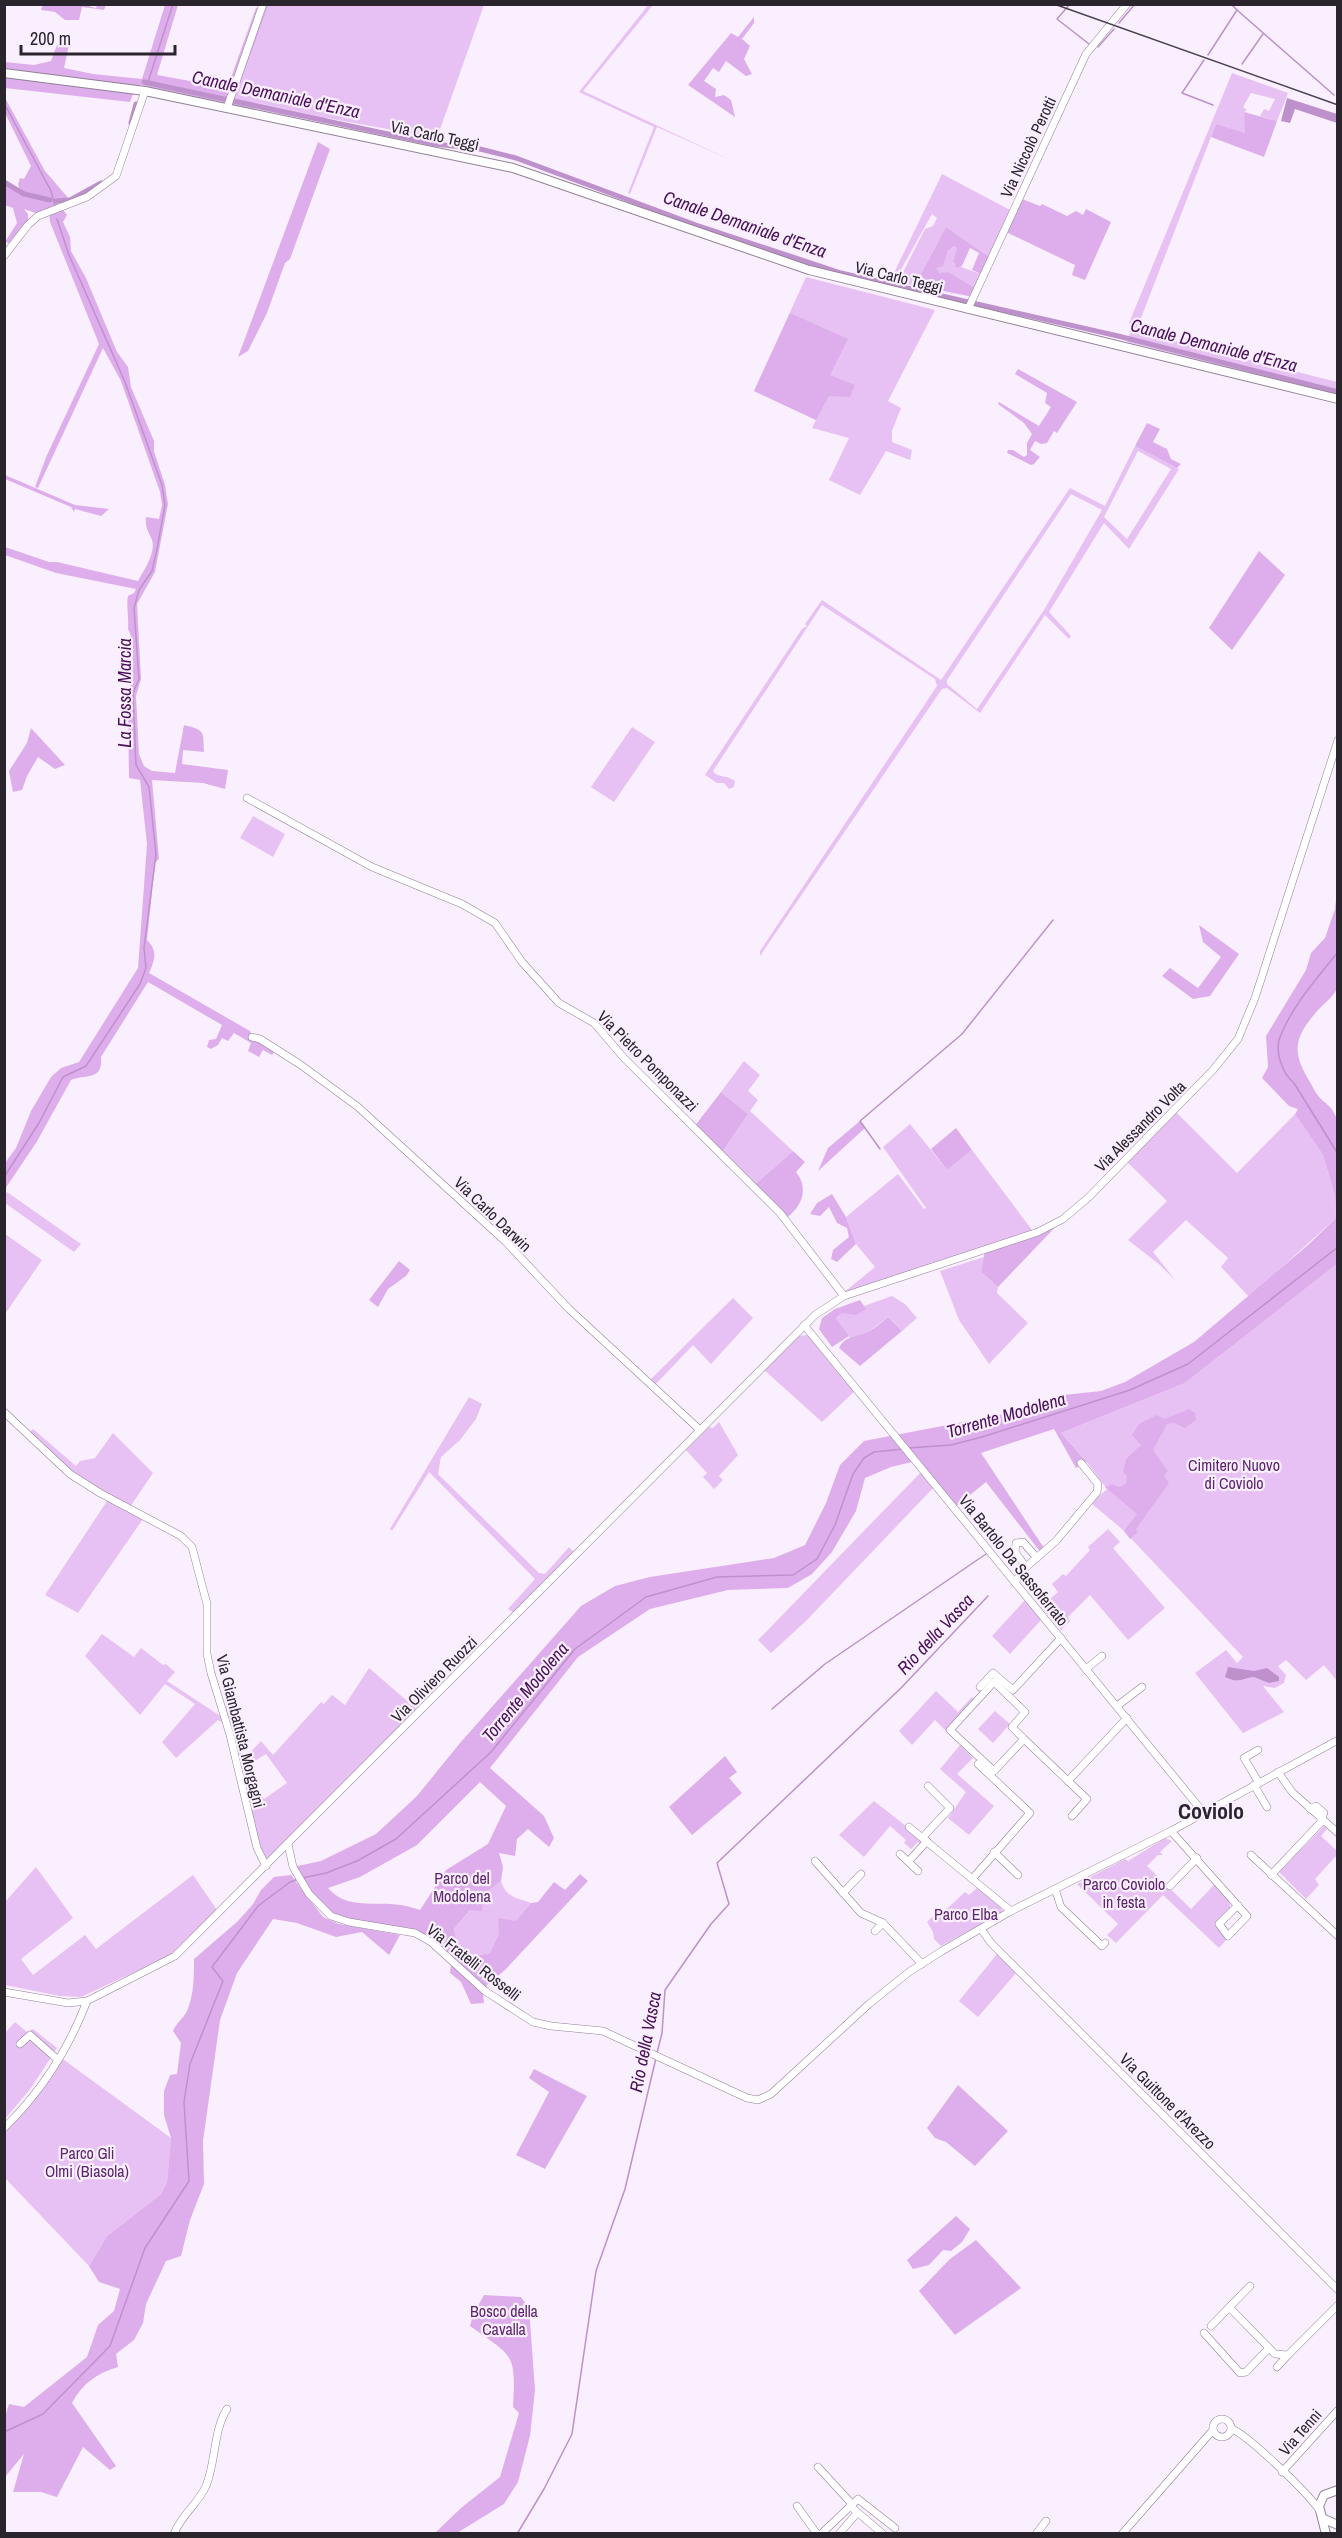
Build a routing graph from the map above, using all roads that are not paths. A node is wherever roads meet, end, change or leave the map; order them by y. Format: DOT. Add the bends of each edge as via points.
graph roads {
  1 [pos="263,4"];
  2 [pos="1127,4"];
  3 [pos="4,73"];
  4 [pos="145,91"];
  5 [pos="227,105"];
  6 [pos="4,256"];
  7 [pos="970,303"];
  8 [pos="1338,399"];
  9 [pos="1338,740"];
  10 [pos="247,798"];
  11 [pos="252,1036"];
  12 [pos="844,1296"];
  13 [pos="804,1325"];
  14 [pos="4,1412"];
  15 [pos="700,1430"];
  16 [pos="1081,1463"];
  17 [pos="1037,1558"];
  18 [pos="1026,1567"];
  19 [pos="1015,1582"];
  20 [pos="1061,1638"];
  21 [pos="1102,1656"];
  22 [pos="1086,1669"];
  23 [pos="980,1687"];
  24 [pos="1142,1687"];
  25 [pos="1117,1707"];
  26 [pos="1127,1718"];
  27 [pos="1024,1739"];
  28 [pos="1338,1740"];
  29 [pos="1258,1750"];
  30 [pos="978,1764"];
  31 [pos="1278,1772"];
  32 [pos="1068,1781"];
  33 [pos="1256,1784"];
  34 [pos="928,1786"];
  35 [pos="1267,1807"];
  36 [pos="1203,1812"];
  37 [pos="1072,1816"];
  38 [pos="1322,1820"];
  39 [pos="909,1827"];
  40 [pos="1171,1831"];
  41 [pos="1338,1833"];
  42 [pos="925,1839"];
  43 [pos="288,1844"];
  44 [pos="994,1852"];
  45 [pos="900,1854"];
  46 [pos="277,1855"];
  47 [pos="1251,1856"];
  48 [pos="1197,1858"];
  49 [pos="815,1861"];
  50 [pos="909,1861"];
  51 [pos="266,1866"];
  52 [pos="294,1866"];
  53 [pos="918,1871"];
  54 [pos="861,1874"];
  55 [pos="1018,1875"];
  56 [pos="1271,1875"];
  57 [pos="973,1878"];
  58 [pos="1170,1886"];
  59 [pos="1055,1889"];
  60 [pos="843,1893"];
  61 [pos="1238,1905"];
  62 [pos="1011,1911"];
  63 [pos="883,1923"];
  64 [pos="981,1929"];
  65 [pos="875,1931"];
  66 [pos="1338,1936"];
  67 [pos="1105,1944"];
  68 [pos="922,1964"];
  69 [pos="4,1992"];
  70 [pos="87,2001"];
  71 [pos="20,2044"];
  72 [pos="58,2060"];
  73 [pos="4,2128"];
  74 [pos="1250,2286"];
  75 [pos="1338,2290"];
  76 [pos="1338,2305"];
  77 [pos="1229,2307"];
  78 [pos="1211,2326"];
  79 [pos="1204,2333"];
  80 [pos="1269,2348"];
  81 [pos="1288,2355"];
  82 [pos="1277,2367"];
  83 [pos="226,2409"];
  84 [pos="1338,2409"];
  85 [pos="1231,2431"];
  86 [pos="1215,2433"];
  87 [pos="818,2467"];
  88 [pos="1282,2472"];
  89 [pos="1302,2490"];
  90 [pos="1338,2490"];
  91 [pos="1324,2495"];
  92 [pos="851,2505"];
  93 [pos="797,2506"];
  94 [pos="857,2513"];
  95 [pos="1322,2515"];
  96 [pos="1046,2521"];
  97 [pos="1338,2525"];
  98 [pos="895,2528"];
  99 [pos="174,2534"];
  100 [pos="819,2534"];
  101 [pos="839,2534"];
  102 [pos="883,2534"];
  103 [pos="1036,2534"];
  104 [pos="1122,2534"];
  105 [pos="1326,2534"];
  106 [pos="1332,2534"];
  1 -- 5 [label="street"];
  2 -- 7 [label="street, Via Niccolò Perotti" via="1086,54"];
  3 -- 4 [label="main road, Via Carlo Teggi"];
  4 -- 5 [label="main road, Via Carlo Teggi"];
  4 -- 6 [label="street" via="116,176 87,197 38,216"];
  5 -- 7 [label="main road, Via Carlo Teggi" via="513,168 809,270"];
  7 -- 8 [label="main road, Via Carlo Teggi"];
  9 -- 12 [label="street, Via Alessandro Volta" via="1318,814 1255,999 1238,1039 1213,1070 1063,1219 1038,1232"];
  10 -- 12 [label="street, Via Pietro Pomponazzi" via="372,867 462,904 495,923 522,962 559,1003 594,1023 624,1058 780,1213"];
  11 -- 15 [label="street, Via Carlo Darwin" via="301,1065 358,1107 506,1242 569,1310"];
  12 -- 13 [label="street, Via Oliviero Ruozzi"];
  13 -- 15 [label="street, Via Oliviero Ruozzi"];
  13 -- 19 [label="street, Via Bartolo Da Sassoferrato"];
  14 -- 51 [label="street, Via Giambattista Morgagni" via="70,1474 181,1536 192,1546 207,1604 208,1663 257,1848"];
  15 -- 43 [label="street, Via Oliviero Ruozzi"];
  16 -- 17 [label="street" via="1098,1484 1098,1490"];
  17 -- 18 [label="street"];
  17 -- 18 [label="street" via="1023,1542 1016,1543 1014,1550"];
  18 -- 19 [label="street"];
  19 -- 20 [label="street, Via Bartolo Da Sassoferrato"];
  20 -- 22 [label="street, Via Bartolo Da Sassoferrato"];
  20 -- 23 [label="street" via="1013,1690 993,1672"];
  21 -- 22 [label="street"];
  22 -- 25 [label="street, Via Bartolo Da Sassoferrato"];
  24 -- 25 [label="street"];
  25 -- 26 [label="street, Via Bartolo Da Sassoferrato"];
  26 -- 32 [label="street"];
  26 -- 36 [label="street, Via Bartolo Da Sassoferrato"];
  27 -- 27 [label="street" via="1012,1727 1025,1712 994,1682 950,1730 994,1771"];
  27 -- 32 [label="street"];
  28 -- 31 [label="street, Via Fratelli Rosselli"];
  29 -- 33 [label="street" via="1244,1758"];
  30 -- 44 [label="street" via="1030,1813"];
  31 -- 33 [label="street, Via Fratelli Rosselli"];
  31 -- 38 [label="street" via="1292,1792"];
  32 -- 37 [label="street" via="1087,1798"];
  33 -- 35 [label="street"];
  33 -- 36 [label="street, Via Fratelli Rosselli"];
  34 -- 42 [label="street" via="950,1808"];
  36 -- 40 [label="street, Via Fratelli Rosselli"];
  38 -- 41 [label="street"];
  38 -- 56 [label="street"];
  39 -- 42 [label="street"];
  40 -- 48 [label="street"];
  40 -- 59 [label="street, Via Fratelli Rosselli"];
  42 -- 50 [label="street"];
  42 -- 57 [label="street"];
  43 -- 46 [label="street, Via Oliviero Ruozzi"];
  43 -- 52 [label="street, Via Fratelli Rosselli"];
  44 -- 55 [label="street"];
  44 -- 57 [label="street"];
  45 -- 50 [label="street"];
  46 -- 51 [label="street, Via Oliviero Ruozzi"];
  46 -- 52 [label="street, Via Fratelli Rosselli"];
  47 -- 56 [label="street"];
  48 -- 58 [label="street"];
  48 -- 61 [label="street"];
  49 -- 60 [label="street"];
  50 -- 53 [label="street"];
  51 -- 70 [label="street, Via Oliviero Ruozzi" via="175,1956"];
  52 -- 68 [label="street, Via Fratelli Rosselli" via="309,1894 331,1916 423,1937 485,1991 533,2022 603,2031 747,2098 764,2098 868,2004"];
  54 -- 60 [label="street"];
  56 -- 66 [label="street"];
  57 -- 62 [label="street"];
  59 -- 62 [label="street, Via Fratelli Rosselli"];
  59 -- 67 [label="street" via="1061,1907 1102,1946"];
  60 -- 63 [label="street" via="861,1913"];
  62 -- 64 [label="street, Via Fratelli Rosselli"];
  63 -- 65 [label="street"];
  63 -- 68 [label="street"];
  64 -- 68 [label="street, Via Fratelli Rosselli"];
  64 -- 75 [label="street, Via Guittone d'Arezzo"];
  69 -- 70 [label="street, Via Oliviero Ruozzi" via="68,2003"];
  70 -- 72 [label="street"];
  71 -- 72 [label="street" via="30,2035"];
  72 -- 73 [label="street" via="27,2105"];
  74 -- 77 [label="street"];
  76 -- 81 [label="street"];
  77 -- 78 [label="street"];
  77 -- 80 [label="street"];
  79 -- 80 [label="street" via="1240,2373 1246,2372"];
  80 -- 81 [label="street" via="1275,2354"];
  81 -- 82 [label="street"];
  83 -- 99 [label="street" via="206,2486"];
  84 -- 88 [label="street, Via Tenni"];
  85 -- 86 [label="street" via="1225,2437"];
  85 -- 86 [label="street" via="1228,2420 1221,2419 1216,2421"];
  85 -- 88 [label="street" via="1245,2436"];
  86 -- 104 [label="street"];
  87 -- 92 [label="street"];
  88 -- 89 [label="street"];
  89 -- 91 [label="street"];
  89 -- 95 [label="street"];
  90 -- 91 [label="main road"];
  91 -- 95 [label="main road" via="1319,2506"];
  92 -- 94 [label="street"];
  92 -- 98 [label="street" via="858,2499"];
  92 -- 100 [label="street"];
  93 -- 100 [label="street"];
  94 -- 101 [label="street"];
  94 -- 102 [label="street"];
  95 -- 97 [label="main road"];
  95 -- 105 [label="main road"];
  96 -- 103 [label="street"];
  97 -- 106 [label="main road"];
}
